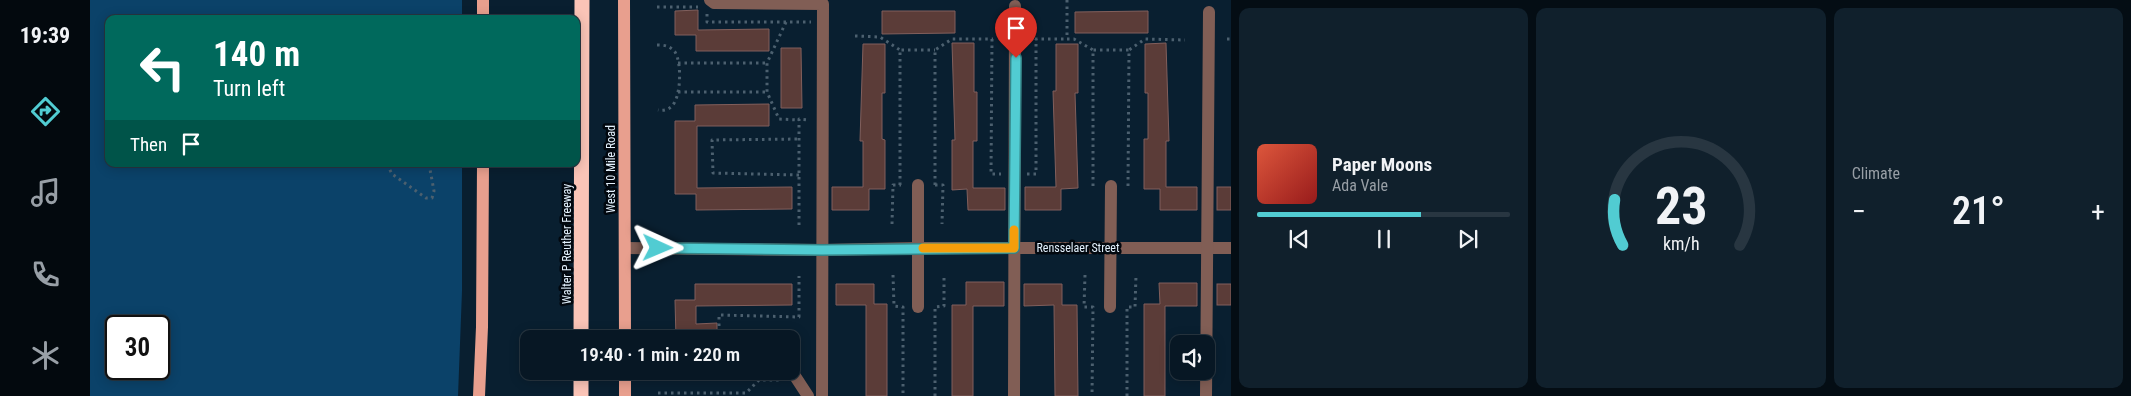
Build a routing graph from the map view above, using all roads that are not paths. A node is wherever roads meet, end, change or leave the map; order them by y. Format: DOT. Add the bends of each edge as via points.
graph roads {
  1 [pos="483,0"];
  2 [pos="582,0"];
  3 [pos="624,0"];
  4 [pos="710,0"];
  5 [pos="1015,6"];
  6 [pos="1209,12"];
  7 [pos="483,15"];
  8 [pos="483,167"];
  9 [pos="918,185"];
  10 [pos="1110,186"];
  11 [pos="624,248"];
  12 [pos="918,248"];
  13 [pos="1014,248"];
  14 [pos="1206,248"];
  15 [pos="1231,248"];
  16 [pos="1111,249"];
  17 [pos="822,250"];
  18 [pos="918,307"];
  19 [pos="1110,307"];
  20 [pos="581,330"];
  21 [pos="625,330"];
  22 [pos="581,380"];
  23 [pos="625,380"];
  24 [pos="795,380"];
  25 [pos="479,396"];
  26 [pos="581,396"];
  27 [pos="625,396"];
  28 [pos="808,396"];
  29 [pos="822,396"];
  30 [pos="1014,396"];
  31 [pos="1206,396"];
  1 -- 7 [label="main road"];
  2 -- 20 [label="highway, Walter P Reuther Freeway"];
  3 -- 11 [label="main road, West 10 Mile Road"];
  4 -- 17 [label="street" via="824,4"];
  5 -- 13 [label="street"];
  6 -- 14 [label="street"];
  8 -- 25 [label="main road"];
  9 -- 12 [label="street"];
  10 -- 16 [label="street"];
  11 -- 17 [label="street, Rensselaer Street"];
  11 -- 21 [label="main road, West 10 Mile Road"];
  12 -- 13 [label="street, Rensselaer Street"];
  12 -- 17 [label="street, Rensselaer Street"];
  12 -- 18 [label="street"];
  13 -- 16 [label="street, Rensselaer Street"];
  13 -- 30 [label="street"];
  14 -- 15 [label="street, Rensselaer Street"];
  14 -- 16 [label="street, Rensselaer Street"];
  14 -- 31 [label="street"];
  16 -- 19 [label="street"];
  17 -- 29 [label="street"];
  22 -- 26 [label="highway"];
  23 -- 27 [label="main road"];
  24 -- 28 [label="street"];
}
